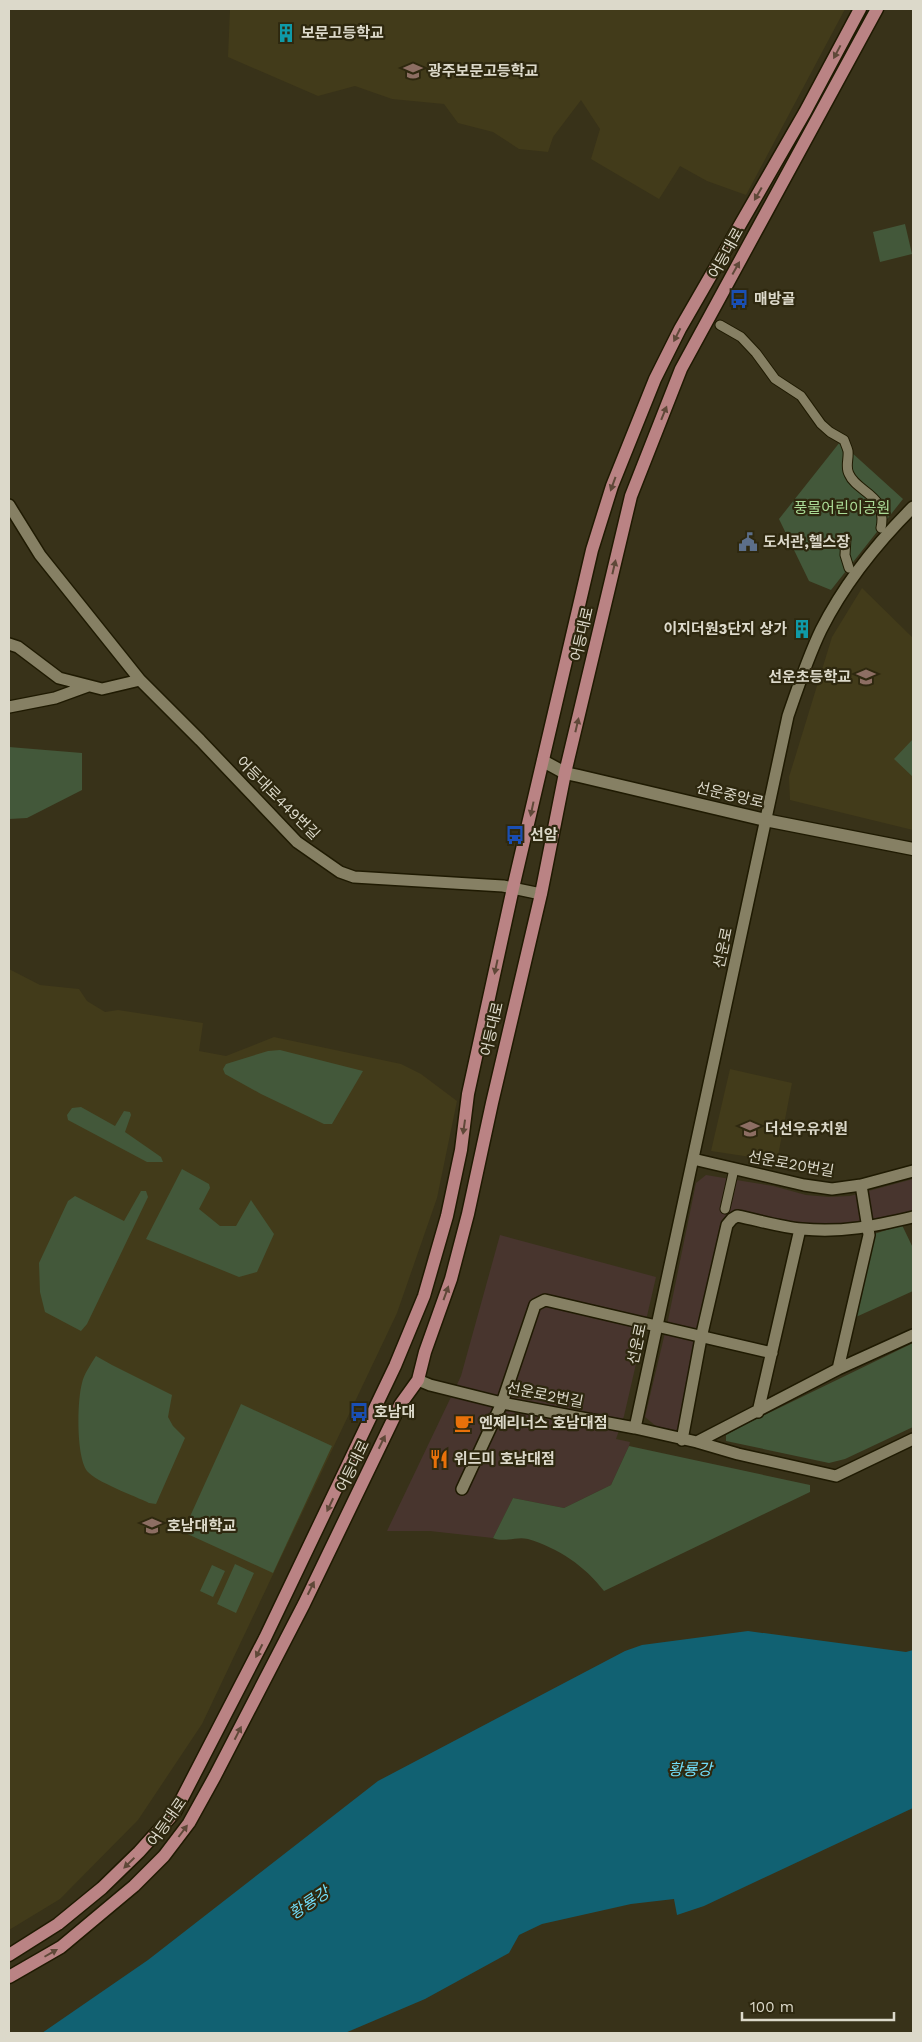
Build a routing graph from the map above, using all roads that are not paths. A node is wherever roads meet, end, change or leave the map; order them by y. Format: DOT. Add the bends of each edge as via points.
graph roads {
  1 [pos="860,9"];
  2 [pos="877,9"];
  3 [pos="720,325"];
  4 [pos="9,505"];
  5 [pos="913,507"];
  6 [pos="881,528"];
  7 [pos="846,538"];
  8 [pos="849,568"];
  9 [pos="9,644"];
  10 [pos="140,680"];
  11 [pos="88,686"];
  12 [pos="9,707"];
  13 [pos="543,761"];
  14 [pos="566,773"];
  15 [pos="765,820"];
  16 [pos="913,848"];
  17 [pos="513,888"];
  18 [pos="541,894"];
  19 [pos="693,1159"];
  20 [pos="734,1169"];
  21 [pos="913,1171"];
  22 [pos="862,1185"];
  23 [pos="725,1209"];
  24 [pos="913,1217"];
  25 [pos="867,1228"];
  26 [pos="800,1229"];
  27 [pos="656,1327"];
  28 [pos="913,1335"];
  29 [pos="701,1338"];
  30 [pos="772,1353"];
  31 [pos="838,1369"];
  32 [pos="418,1380"];
  33 [pos="502,1403"];
  34 [pos="758,1412"];
  35 [pos="635,1428"];
  36 [pos="913,1438"];
  37 [pos="682,1440"];
  38 [pos="697,1442"];
  39 [pos="462,1489"];
  40 [pos="9,1955"];
  41 [pos="9,1977"];
  1 -- 13 [label="main road, 어등대로, one-way" via="655,379 612,486 592,550"];
  14 -- 2 [label="main road, 어등대로, one-way" via="630,496 681,369"];
  3 -- 6 [label="street" via="741,337 774,379 801,396 821,424 844,440 848,451 848,474 876,500"];
  4 -- 10 [label="street, 어등대로449번길" via="40,555"];
  5 -- 15 [label="street, 선운로" via="860,568 822,628 788,716"];
  7 -- 8 [label="street" via="845,555"];
  9 -- 11 [label="street" via="18,647 59,678"];
  10 -- 11 [label="street" via="102,689"];
  10 -- 17 [label="street, 어등대로449번길" via="297,842 340,872 354,877"];
  11 -- 12 [label="street" via="55,698"];
  13 -- 14 [label="street, 선운중앙로"];
  13 -- 17 [label="main road, 어등대로, one-way"];
  14 -- 15 [label="street, 선운중앙로"];
  14 -- 18 [label="main road, 어등대로"];
  15 -- 16 [label="street, 선운중앙로"];
  15 -- 19 [label="street, 선운로"];
  17 -- 18 [label="street, 어등대로449번길"];
  17 -- 40 [label="main road, 어등대로, one-way" via="468,1094 446,1216 424,1296 330,1504 175,1812 102,1888 58,1924"];
  32 -- 18 [label="main road, 어등대로, one-way" via="451,1280 468,1214"];
  19 -- 20 [label="street, 선운로20번길"];
  19 -- 27 [label="street, 선운로"];
  20 -- 22 [label="street, 선운로20번길" via="832,1189"];
  20 -- 23 [label="street"];
  21 -- 22 [label="street, 선운로20번길"];
  22 -- 25 [label="street"];
  24 -- 25 [label="street"];
  25 -- 26 [label="street"];
  25 -- 31 [label="street" via="869,1236"];
  26 -- 29 [label="street" via="737,1216 732,1218 727,1225"];
  26 -- 30 [label="street"];
  27 -- 29 [label="street"];
  27 -- 33 [label="street" via="541,1300 534,1308"];
  27 -- 35 [label="street, 선운로"];
  28 -- 31 [label="street"];
  29 -- 30 [label="street"];
  29 -- 37 [label="street"];
  30 -- 34 [label="street"];
  31 -- 34 [label="street"];
  32 -- 33 [label="street, 선운로2번길"];
  41 -- 32 [label="main road, 어등대로, one-way" via="61,1947 134,1886 164,1856 189,1823 304,1604 400,1405"];
  33 -- 35 [label="street, 선운로2번길"];
  33 -- 39 [label="street"];
  34 -- 38 [label="street"];
  35 -- 37 [label="street, 선운로2번길"];
  36 -- 38 [label="street, 선운로2번길" via="836,1476"];
  37 -- 38 [label="street, 선운로2번길"];
}
